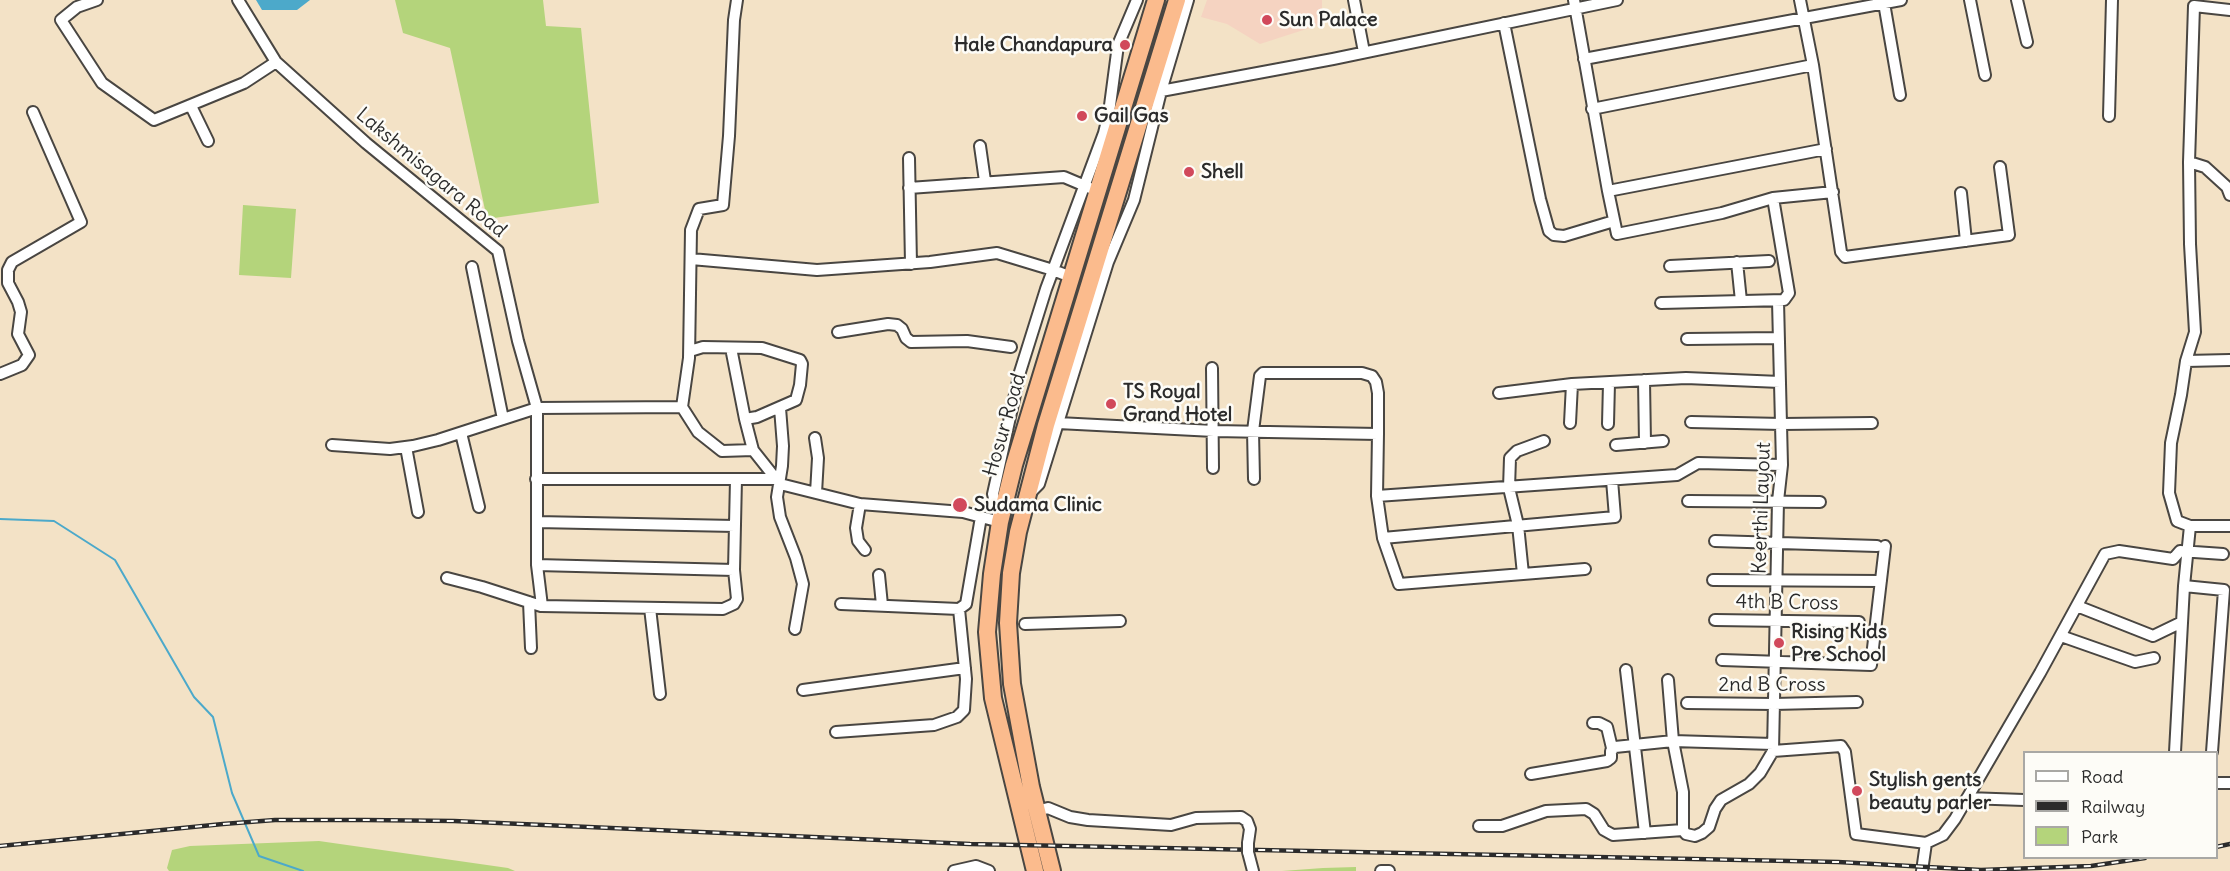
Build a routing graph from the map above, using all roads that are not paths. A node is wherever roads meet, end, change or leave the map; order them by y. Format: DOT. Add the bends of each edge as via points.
graph roads {
  1 [pos="97,0"];
  2 [pos="238,0"];
  3 [pos="736,0"];
  4 [pos="1137,0"];
  5 [pos="1156,0"];
  6 [pos="1177,0"];
  7 [pos="1188,0"];
  8 [pos="1354,0"];
  9 [pos="1617,0"];
  10 [pos="1800,0"];
  11 [pos="1901,0"];
  12 [pos="1970,0"];
  13 [pos="2017,0"];
  14 [pos="2112,0"];
  15 [pos="1884,3"];
  16 [pos="1575,4"];
  17 [pos="2214,4"];
  18 [pos="2230,10"];
  19 [pos="1804,19"];
  20 [pos="1504,23"];
  21 [pos="2027,42"];
  22 [pos="1364,52"];
  23 [pos="1584,59"];
  24 [pos="276,62"];
  25 [pos="1813,65"];
  26 [pos="1985,75"];
  27 [pos="1161,91"];
  28 [pos="1900,95"];
  29 [pos="191,106"];
  30 [pos="1592,109"];
  31 [pos="33,112"];
  32 [pos="2109,116"];
  33 [pos="208,141"];
  34 [pos="980,146"];
  35 [pos="1826,149"];
  36 [pos="909,158"];
  37 [pos="2189,162"];
  38 [pos="2000,167"];
  39 [pos="985,181"];
  40 [pos="909,188"];
  41 [pos="1091,188"];
  42 [pos="1608,191"];
  43 [pos="1833,192"];
  44 [pos="1961,192"];
  45 [pos="2230,195"];
  46 [pos="1773,198"];
  47 [pos="1614,220"];
  48 [pos="1966,241"];
  49 [pos="691,259"];
  50 [pos="1769,261"];
  51 [pos="1737,262"];
  52 [pos="911,264"];
  53 [pos="1670,266"];
  54 [pos="472,267"];
  55 [pos="1053,270"];
  56 [pos="1071,278"];
  57 [pos="1741,301"];
  58 [pos="1778,302"];
  59 [pos="1660,303"];
  60 [pos="838,332"];
  61 [pos="1779,338"];
  62 [pos="1686,339"];
  63 [pos="1011,347"];
  64 [pos="731,348"];
  65 [pos="690,351"];
  66 [pos="2230,360"];
  67 [pos="2186,361"];
  68 [pos="1212,368"];
  69 [pos="0,374"];
  70 [pos="1644,380"];
  71 [pos="1780,382"];
  72 [pos="1609,383"];
  73 [pos="1572,384"];
  74 [pos="1499,393"];
  75 [pos="682,407"];
  76 [pos="537,408"];
  77 [pos="780,408"];
  78 [pos="503,419"];
  79 [pos="745,419"];
  80 [pos="1691,422"];
  81 [pos="1058,423"];
  82 [pos="1570,423"];
  83 [pos="1872,423"];
  84 [pos="1608,424"];
  85 [pos="1782,424"];
  86 [pos="1214,430"];
  87 [pos="1253,431"];
  88 [pos="461,433"];
  89 [pos="1378,434"];
  90 [pos="814,438"];
  91 [pos="1544,441"];
  92 [pos="1663,441"];
  93 [pos="1645,443"];
  94 [pos="332,445"];
  95 [pos="1616,445"];
  96 [pos="406,447"];
  97 [pos="753,450"];
  98 [pos="1782,465"];
  99 [pos="1213,468"];
  100 [pos="536,479"];
  101 [pos="736,479"];
  102 [pos="1254,479"];
  103 [pos="1612,480"];
  104 [pos="778,482"];
  105 [pos="1509,488"];
  106 [pos="816,493"];
  107 [pos="1377,496"];
  108 [pos="1027,497"];
  109 [pos="1688,501"];
  110 [pos="1778,501"];
  111 [pos="1820,502"];
  112 [pos="860,504"];
  113 [pos="479,507"];
  114 [pos="418,512"];
  115 [pos="981,517"];
  116 [pos="537,522"];
  117 [pos="1000,522"];
  118 [pos="1518,525"];
  119 [pos="735,526"];
  120 [pos="2190,526"];
  121 [pos="2230,526"];
  122 [pos="1383,538"];
  123 [pos="1714,541"];
  124 [pos="1779,542"];
  125 [pos="865,550"];
  126 [pos="2187,552"];
  127 [pos="2223,554"];
  128 [pos="537,566"];
  129 [pos="1585,569"];
  130 [pos="734,570"];
  131 [pos="1523,574"];
  132 [pos="879,575"];
  133 [pos="447,578"];
  134 [pos="1713,580"];
  135 [pos="1778,580"];
  136 [pos="1881,581"];
  137 [pos="2184,586"];
  138 [pos="529,602"];
  139 [pos="841,604"];
  140 [pos="882,605"];
  141 [pos="542,606"];
  142 [pos="2077,606"];
  143 [pos="650,608"];
  144 [pos="959,609"];
  145 [pos="1715,620"];
  146 [pos="1120,621"];
  147 [pos="1776,622"];
  148 [pos="1859,622"];
  149 [pos="2182,622"];
  150 [pos="1025,624"];
  151 [pos="795,629"];
  152 [pos="2061,636"];
  153 [pos="531,648"];
  154 [pos="2154,658"];
  155 [pos="1722,660"];
  156 [pos="1776,663"];
  157 [pos="965,669"];
  158 [pos="1626,670"];
  159 [pos="1668,680"];
  160 [pos="803,690"];
  161 [pos="660,694"];
  162 [pos="1857,702"];
  163 [pos="1687,703"];
  164 [pos="1774,704"];
  165 [pos="1593,723"];
  166 [pos="836,732"];
  167 [pos="1673,741"];
  168 [pos="1636,744"];
  169 [pos="1612,748"];
  170 [pos="1773,748"];
  171 [pos="2175,751"];
  172 [pos="2212,751"];
  173 [pos="1531,774"];
  174 [pos="1967,798"];
  175 [pos="2023,800"];
  176 [pos="1037,812"];
  177 [pos="1479,826"];
  178 [pos="1683,830"];
  179 [pos="1645,833"];
  180 [pos="1926,843"];
  181 [pos="954,871"];
  182 [pos="989,871"];
  183 [pos="1035,871"];
  184 [pos="1052,871"];
  185 [pos="1252,871"];
  186 [pos="1381,871"];
  187 [pos="1389,871"];
  188 [pos="1922,871"];
  1 -- 29 [label="street" via="77,7 61,20 102,83 154,120"];
  2 -- 24 [label="street, Lakshmisagara Road"];
  3 -- 49 [label="street" via="723,205 699,209 691,230"];
  4 -- 41 [label="street" via="1118,45 1109,113"];
  5 -- 41 [label="highway, Hosur Road"];
  6 -- 108 [label="highway, Hosur Road"];
  7 -- 27 [label="street"];
  8 -- 22 [label="street"];
  9 -- 16 [label="street"];
  10 -- 19 [label="street"];
  11 -- 15 [label="street"];
  12 -- 26 [label="street"];
  13 -- 21 [label="street"];
  14 -- 32 [label="street"];
  15 -- 19 [label="street"];
  15 -- 28 [label="street"];
  16 -- 20 [label="street"];
  16 -- 23 [label="street"];
  17 -- 18 [label="street"];
  17 -- 37 [label="street" via="2194,6"];
  19 -- 23 [label="street"];
  19 -- 25 [label="street"];
  20 -- 22 [label="street"];
  20 -- 47 [label="street" via="1549,231 1564,236"];
  22 -- 27 [label="street"];
  23 -- 30 [label="street"];
  24 -- 29 [label="street" via="244,83"];
  24 -- 76 [label="street, Lakshmisagara Road" via="366,143 498,251"];
  25 -- 30 [label="street"];
  25 -- 35 [label="street"];
  27 -- 81 [label="street" via="1134,200 1108,262"];
  29 -- 33 [label="street"];
  30 -- 42 [label="street"];
  31 -- 69 [label="street" via="81,222 12,262 8,283 21,312 18,334 29,355 22,365"];
  34 -- 39 [label="street"];
  35 -- 42 [label="street"];
  35 -- 43 [label="street"];
  36 -- 40 [label="street"];
  37 -- 45 [label="street" via="2205,167"];
  37 -- 67 [label="street" via="2195,332"];
  38 -- 48 [label="street" via="2009,235"];
  39 -- 40 [label="street"];
  39 -- 41 [label="street" via="1064,177"];
  40 -- 52 [label="street"];
  41 -- 55 [label="street"];
  41 -- 56 [label="highway, Hosur Road"];
  42 -- 47 [label="street"];
  43 -- 46 [label="street"];
  43 -- 48 [label="street" via="1841,252 1845,257"];
  44 -- 48 [label="street"];
  46 -- 47 [label="street" via="1722,213 1617,234"];
  46 -- 58 [label="street, Keerthi Layout" via="1789,293"];
  49 -- 52 [label="street" via="817,270"];
  49 -- 65 [label="street"];
  50 -- 51 [label="street"];
  51 -- 53 [label="street"];
  51 -- 57 [label="street"];
  52 -- 55 [label="street" via="997,253"];
  54 -- 78 [label="street"];
  55 -- 56 [label="street"];
  55 -- 117 [label="street" via="1007,424 993,494"];
  56 -- 117 [label="highway, Hosur Road"];
  57 -- 58 [label="street"];
  57 -- 59 [label="street"];
  58 -- 61 [label="street, Keerthi Layout"];
  60 -- 63 [label="street" via="888,324 897,325 911,342"];
  61 -- 62 [label="street"];
  61 -- 71 [label="street, Keerthi Layout"];
  64 -- 65 [label="street" via="703,347"];
  64 -- 77 [label="street" via="767,348 800,360 799,394 796,400"];
  64 -- 79 [label="street"];
  65 -- 75 [label="street"];
  66 -- 67 [label="street"];
  67 -- 120 [label="street" via="2171,443 2169,493 2177,521"];
  68 -- 86 [label="street"];
  70 -- 71 [label="street"];
  70 -- 72 [label="street"];
  70 -- 93 [label="street"];
  71 -- 85 [label="street, Keerthi Layout"];
  72 -- 73 [label="street"];
  72 -- 84 [label="street"];
  73 -- 74 [label="street"];
  73 -- 82 [label="street"];
  75 -- 76 [label="street"];
  75 -- 97 [label="street" via="698,432 722,451"];
  76 -- 78 [label="street"];
  76 -- 100 [label="street, Lakshmisagara Road"];
  77 -- 79 [label="street"];
  77 -- 104 [label="street" via="783,446"];
  78 -- 88 [label="street"];
  79 -- 97 [label="street"];
  80 -- 85 [label="street"];
  81 -- 86 [label="street"];
  81 -- 108 [label="street" via="1039,484"];
  83 -- 85 [label="street"];
  85 -- 98 [label="street, Keerthi Layout"];
  86 -- 87 [label="street"];
  86 -- 99 [label="street"];
  87 -- 89 [label="street"];
  87 -- 89 [label="street" via="1263,373 1362,373 1376,382"];
  87 -- 102 [label="street"];
  88 -- 96 [label="street"];
  88 -- 113 [label="street"];
  89 -- 107 [label="street"];
  90 -- 106 [label="street" via="818,458"];
  91 -- 105 [label="street" via="1517,451 1510,458"];
  92 -- 93 [label="street"];
  93 -- 95 [label="street"];
  94 -- 96 [label="street"];
  96 -- 114 [label="street"];
  97 -- 104 [label="street"];
  98 -- 103 [label="street" via="1698,463 1677,475"];
  98 -- 110 [label="street, Keerthi Layout"];
  100 -- 101 [label="street"];
  100 -- 116 [label="street, Lakshmisagara Road"];
  101 -- 104 [label="street"];
  101 -- 119 [label="street"];
  103 -- 105 [label="street"];
  103 -- 118 [label="street" via="1614,517"];
  104 -- 106 [label="street"];
  104 -- 151 [label="street" via="780,517 803,584"];
  105 -- 107 [label="street"];
  105 -- 118 [label="street"];
  106 -- 112 [label="street"];
  107 -- 122 [label="street"];
  108 -- 176 [label="highway, Hosur Road" via="1011,573 1008,622 1012,684"];
  109 -- 110 [label="street"];
  110 -- 111 [label="street"];
  110 -- 124 [label="street, Keerthi Layout"];
  112 -- 115 [label="street" via="963,512"];
  112 -- 125 [label="street" via="855,528"];
  115 -- 117 [label="street"];
  115 -- 144 [label="street" via="966,604"];
  116 -- 119 [label="street"];
  116 -- 128 [label="street, Lakshmisagara Road"];
  117 -- 183 [label="highway, Hosur Road" via="988,607 991,680"];
  118 -- 122 [label="street"];
  118 -- 131 [label="street"];
  119 -- 130 [label="street"];
  120 -- 121 [label="street"];
  120 -- 126 [label="street"];
  122 -- 131 [label="street" via="1399,584"];
  123 -- 124 [label="street"];
  124 -- 135 [label="street, Keerthi Layout"];
  124 -- 136 [label="street" via="1881,546"];
  126 -- 127 [label="street"];
  126 -- 137 [label="street"];
  126 -- 142 [label="street" via="2177,553 2173,559 2119,550 2105,554"];
  128 -- 130 [label="street"];
  128 -- 141 [label="street, Lakshmisagara Road"];
  129 -- 131 [label="street"];
  130 -- 143 [label="street" via="737,599 723,609"];
  132 -- 140 [label="street"];
  133 -- 138 [label="street"];
  134 -- 135 [label="street"];
  135 -- 136 [label="street"];
  135 -- 147 [label="street, Keerthi Layout"];
  136 -- 156 [label="street" via="1871,665"];
  137 -- 149 [label="street"];
  137 -- 172 [label="street" via="2224,590"];
  138 -- 141 [label="street"];
  138 -- 153 [label="street"];
  139 -- 140 [label="street"];
  140 -- 144 [label="street"];
  141 -- 143 [label="street"];
  142 -- 149 [label="street" via="2152,636"];
  142 -- 152 [label="street"];
  143 -- 161 [label="street"];
  144 -- 157 [label="street"];
  145 -- 147 [label="street, 4th B Cross"];
  146 -- 150 [label="street"];
  147 -- 148 [label="street, 4th B Cross"];
  147 -- 156 [label="street, Keerthi Layout"];
  149 -- 171 [label="street"];
  152 -- 154 [label="street" via="2135,662"];
  152 -- 174 [label="street"];
  155 -- 156 [label="street"];
  156 -- 164 [label="street, Keerthi Layout"];
  157 -- 160 [label="street"];
  157 -- 166 [label="street" via="964,710 957,717 934,725"];
  158 -- 168 [label="street"];
  159 -- 167 [label="street"];
  162 -- 164 [label="street, 2nd B Cross"];
  163 -- 164 [label="street, 2nd B Cross"];
  164 -- 170 [label="street, Keerthi Layout"];
  165 -- 169 [label="street" via="1607,727"];
  167 -- 168 [label="street"];
  167 -- 170 [label="street"];
  167 -- 178 [label="street" via="1683,792"];
  168 -- 169 [label="street"];
  168 -- 179 [label="street"];
  169 -- 173 [label="street" via="1610,760"];
  170 -- 178 [label="street" via="1760,773 1721,800 1709,827 1695,836"];
  170 -- 180 [label="street" via="1841,746 1856,834"];
  174 -- 175 [label="street"];
  174 -- 180 [label="street" via="1948,830"];
  176 -- 184 [label="highway, Hosur Road"];
  176 -- 185 [label="street" via="1048,808 1088,820 1171,825 1196,818 1241,817 1250,829"];
  177 -- 179 [label="street" via="1502,826 1546,811 1586,809 1613,835"];
  178 -- 179 [label="street"];
  180 -- 188 [label="street"];
  181 -- 182 [label="street" via="976,866"];
  186 -- 187 [label="street"];
}
